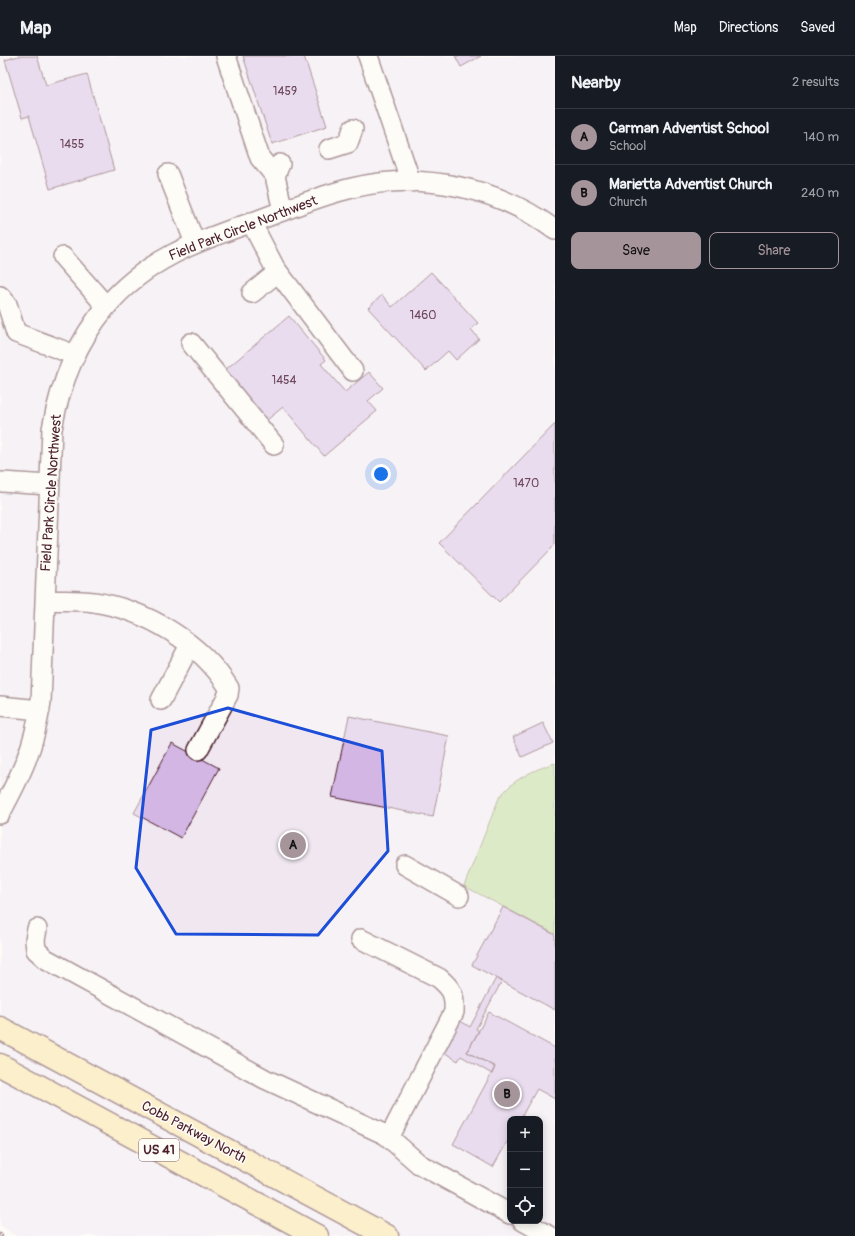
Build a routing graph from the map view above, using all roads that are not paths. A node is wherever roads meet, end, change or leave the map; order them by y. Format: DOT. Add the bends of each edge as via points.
graph roads {
  1 [pos="226,56"];
  2 [pos="368,56"];
  3 [pos="353,129"];
  4 [pos="329,149"];
  5 [pos="168,174"];
  6 [pos="411,182"];
  7 [pos="283,211"];
  8 [pos="251,222"];
  9 [pos="555,230"];
  10 [pos="195,243"];
  11 [pos="63,257"];
  12 [pos="278,272"];
  13 [pos="252,293"];
  14 [pos="0,296"];
  15 [pos="106,306"];
  16 [pos="191,343"];
  17 [pos="75,355"];
  18 [pos="353,371"];
  19 [pos="274,445"];
  20 [pos="2,482"];
  21 [pos="49,485"];
  22 [pos="45,600"];
  23 [pos="190,645"];
  24 [pos="160,700"];
  25 [pos="0,706"];
  26 [pos="40,710"];
  27 [pos="198,750"];
  28 [pos="0,814"];
  29 [pos="405,866"];
  30 [pos="459,896"];
  31 [pos="37,929"];
  32 [pos="361,939"];
  33 [pos="0,1028"];
  34 [pos="0,1066"];
  35 [pos="389,1138"];
  36 [pos="507,1212"];
  37 [pos="528,1224"];
  38 [pos="317,1236"];
  39 [pos="387,1236"];
  40 [pos="550,1236"];
  1 -- 7 [label="street" via="260,158 278,170"];
  2 -- 6 [label="street"];
  3 -- 4 [label="street" via="348,143"];
  5 -- 10 [label="street"];
  6 -- 7 [label="street, Field Park Circle Northwest" via="353,188"];
  6 -- 9 [label="street, Field Park Circle Northwest" via="432,182 482,193 530,213"];
  7 -- 8 [label="street, Field Park Circle Northwest"];
  8 -- 10 [label="street, Field Park Circle Northwest"];
  8 -- 12 [label="street"];
  10 -- 15 [label="street, Field Park Circle Northwest" via="146,269"];
  11 -- 15 [label="street"];
  12 -- 13 [label="street"];
  12 -- 18 [label="street"];
  14 -- 17 [label="street" via="7,304 12,339"];
  15 -- 17 [label="street, Field Park Circle Northwest"];
  16 -- 19 [label="street"];
  17 -- 21 [label="street, Field Park Circle Northwest" via="57,403 52,430"];
  20 -- 21 [label="street"];
  21 -- 22 [label="street, Field Park Circle Northwest"];
  22 -- 23 [label="street" via="93,602 129,611 157,624"];
  22 -- 26 [label="street, Field Park Circle Northwest"];
  23 -- 24 [label="street"];
  23 -- 27 [label="street" via="220,673 229,688 228,696"];
  25 -- 26 [label="street"];
  26 -- 28 [label="street, Field Park Circle Northwest" via="28,759"];
  29 -- 30 [label="street"];
  31 -- 35 [label="street" via="36,950 46,959 265,1079"];
  32 -- 35 [label="street" via="439,978 449,987 455,999 454,1012"];
  33 -- 39 [label="main road, Cobb Parkway North / US 41"];
  34 -- 38 [label="main road, US 41"];
  35 -- 36 [label="street" via="419,1164"];
  37 -- 40 [label="street"];
}
